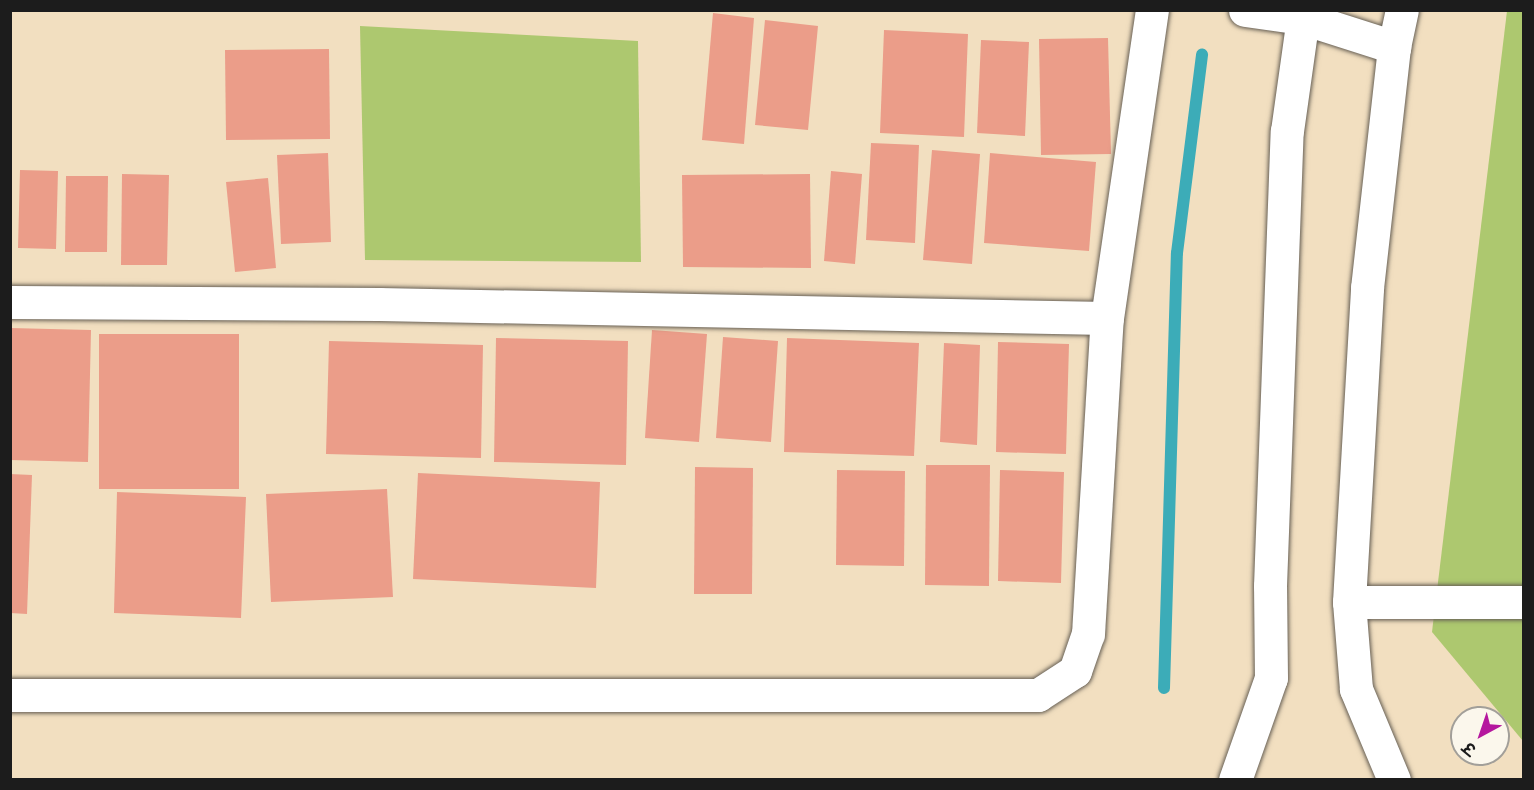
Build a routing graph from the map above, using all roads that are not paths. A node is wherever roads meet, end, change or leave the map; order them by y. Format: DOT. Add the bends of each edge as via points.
graph roads {
  1 [pos="1152,10"];
  2 [pos="1245,10"];
  3 [pos="1402,10"];
  4 [pos="1303,14"];
  5 [pos="1394,47"];
  6 [pos="10,302"];
  7 [pos="1107,318"];
  8 [pos="1349,602"];
  9 [pos="1524,602"];
  10 [pos="10,695"];
  11 [pos="1235,780"];
  12 [pos="1394,780"];
  1 -- 7 [label="street"];
  2 -- 4 [label="street"];
  3 -- 5 [label="street"];
  4 -- 5 [label="street"];
  4 -- 11 [label="street" via="1287,131 1270,586 1271,678"];
  5 -- 8 [label="street" via="1367,288"];
  6 -- 7 [label="street" via="379,304"];
  7 -- 10 [label="street" via="1088,634 1075,671 1038,695"];
  8 -- 9 [label="street"];
  8 -- 12 [label="street" via="1356,689"];
}
